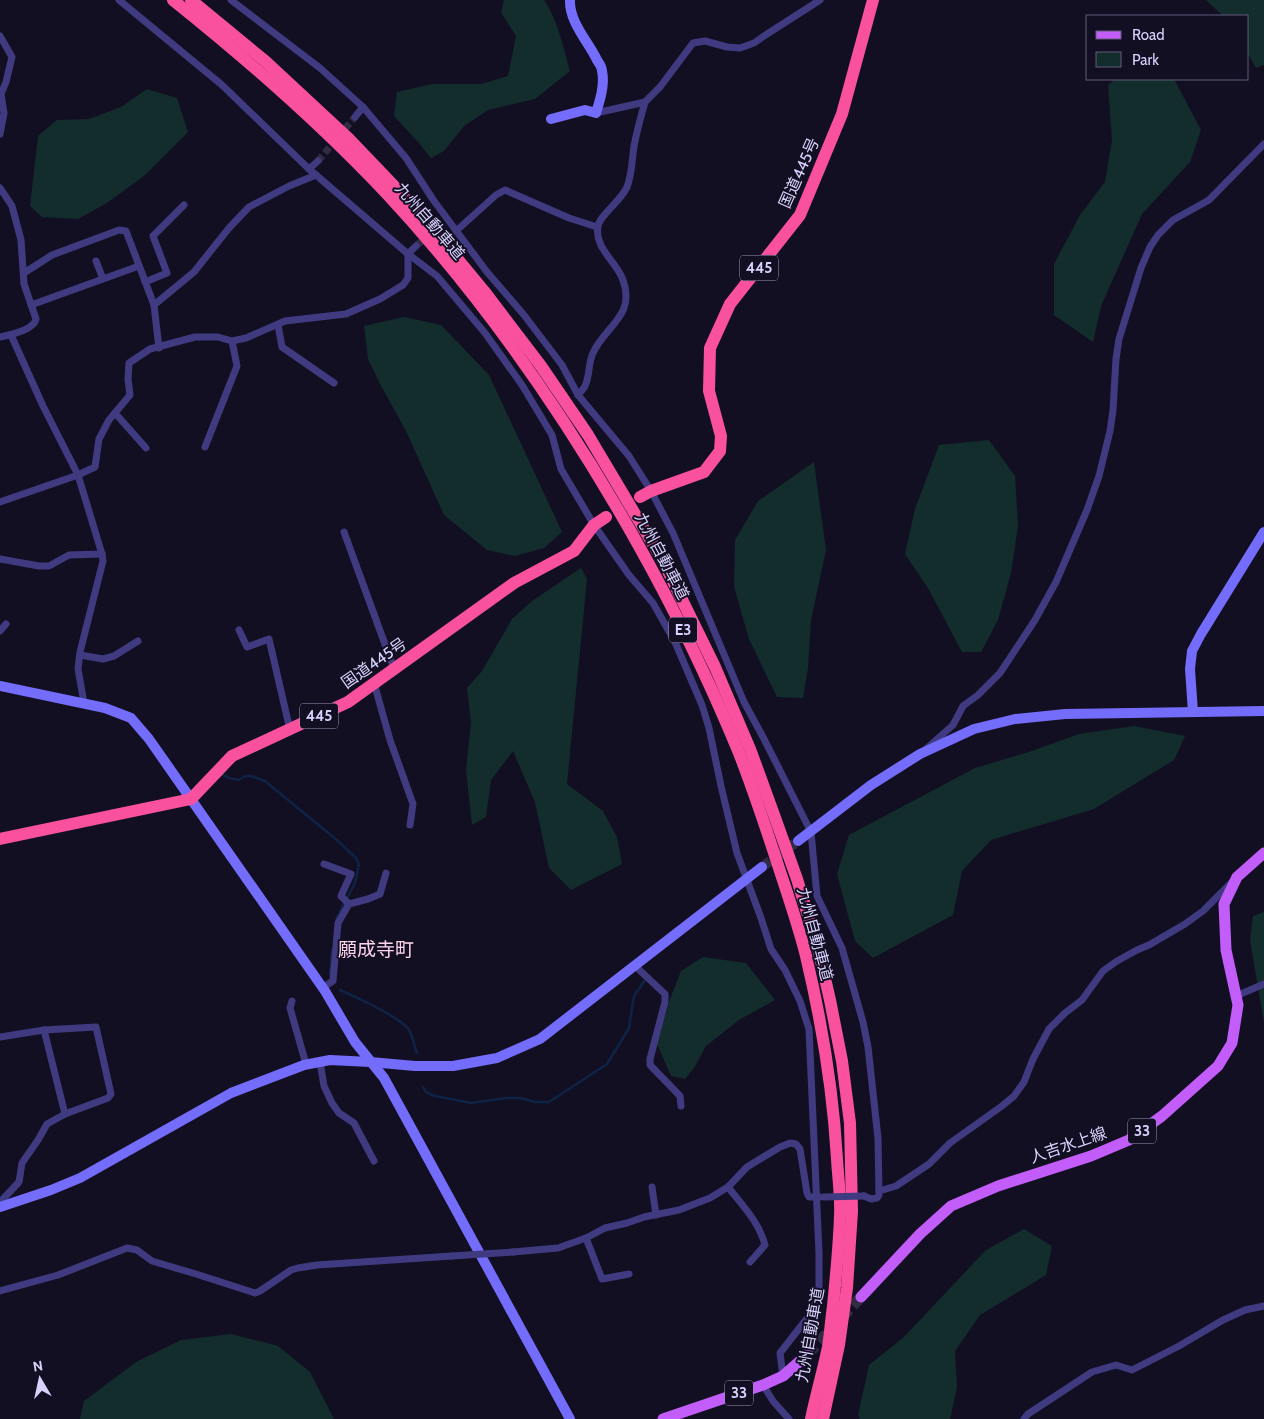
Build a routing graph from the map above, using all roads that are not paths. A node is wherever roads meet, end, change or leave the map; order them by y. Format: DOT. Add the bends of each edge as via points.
graph roads {
  1 [pos="118,0"];
  2 [pos="173,0"];
  3 [pos="191,0"];
  4 [pos="232,0"];
  5 [pos="570,0"];
  6 [pos="820,0"];
  7 [pos="873,0"];
  8 [pos="0,36"];
  9 [pos="645,102"];
  10 [pos="364,107"];
  11 [pos="596,113"];
  12 [pos="355,117"];
  13 [pos="551,119"];
  14 [pos="0,134"];
  15 [pos="1264,144"];
  16 [pos="318,161"];
  17 [pos="309,169"];
  18 [pos="316,175"];
  19 [pos="0,188"];
  20 [pos="184,205"];
  21 [pos="447,220"];
  22 [pos="441,225"];
  23 [pos="598,227"];
  24 [pos="456,231"];
  25 [pos="416,246"];
  26 [pos="408,254"];
  27 [pos="96,261"];
  28 [pos="139,266"];
  29 [pos="24,273"];
  30 [pos="102,279"];
  31 [pos="145,282"];
  32 [pos="154,305"];
  33 [pos="31,306"];
  34 [pos="278,325"];
  35 [pos="11,335"];
  36 [pos="0,337"];
  37 [pos="232,341"];
  38 [pos="159,348"];
  39 [pos="334,383"];
  40 [pos="578,395"];
  41 [pos="115,413"];
  42 [pos="205,447"];
  43 [pos="146,448"];
  44 [pos="78,475"];
  45 [pos="646,494"];
  46 [pos="0,502"];
  47 [pos="606,518"];
  48 [pos="594,524"];
  49 [pos="344,532"];
  50 [pos="1264,532"];
  51 [pos="102,554"];
  52 [pos="0,559"];
  53 [pos="6,624"];
  54 [pos="239,630"];
  55 [pos="0,631"];
  56 [pos="138,641"];
  57 [pos="80,655"];
  58 [pos="394,669"];
  59 [pos="374,683"];
  60 [pos="0,686"];
  61 [pos="84,703"];
  62 [pos="1264,711"];
  63 [pos="1192,712"];
  64 [pos="290,730"];
  65 [pos="920,754"];
  66 [pos="191,799"];
  67 [pos="410,825"];
  68 [pos="811,832"];
  69 [pos="0,839"];
  70 [pos="798,842"];
  71 [pos="1264,854"];
  72 [pos="324,864"];
  73 [pos="762,866"];
  74 [pos="386,873"];
  75 [pos="1237,877"];
  76 [pos="746,878"];
  77 [pos="349,904"];
  78 [pos="634,965"];
  79 [pos="1264,984"];
  80 [pos="322,988"];
  81 [pos="1236,996"];
  82 [pos="292,1001"];
  83 [pos="44,1030"];
  84 [pos="0,1036"];
  85 [pos="320,1062"];
  86 [pos="370,1062"];
  87 [pos="306,1064"];
  88 [pos="681,1106"];
  89 [pos="64,1114"];
  90 [pos="374,1161"];
  91 [pos="652,1187"];
  92 [pos="728,1187"];
  93 [pos="879,1191"];
  94 [pos="820,1197"];
  95 [pos="2,1207"];
  96 [pos="656,1215"];
  97 [pos="586,1238"];
  98 [pos="750,1262"];
  99 [pos="629,1274"];
  100 [pos="0,1291"];
  101 [pos="861,1297"];
  102 [pos="1264,1306"];
  103 [pos="808,1354"];
  104 [pos="783,1376"];
  105 [pos="763,1386"];
  106 [pos="570,1419"];
  107 [pos="663,1419"];
  108 [pos="789,1419"];
  109 [pos="810,1419"];
  110 [pos="823,1419"];
  111 [pos="1024,1419"];
  1 -- 17 [label="street" via="222,85"];
  2 -- 109 [label="highway, 九州自動車道 / E3" via="257,69 321,129 386,193 475,297 541,387 602,482 659,582 704,673 762,816 784,883 806,953 828,1063 840,1212 837,1273 828,1346"];
  3 -- 110 [label="highway, 九州自動車道 / E3" via="349,139 406,199 484,291 588,435 663,561 715,667 750,749 796,879 819,952 842,1061 850,1123 852,1211 847,1288"];
  4 -- 10 [label="street" via="320,68"];
  5 -- 11 [label="street" via="576,23 602,70"];
  6 -- 9 [label="street" via="754,43 740,48 705,41 693,43"];
  7 -- 45 [label="highway, 国道445号 / 445" via="842,114 800,215 730,304 710,348 709,391 721,436 720,451 704,472"];
  8 -- 14 [label="street" via="12,56 1,94 4,114"];
  9 -- 11 [label="street"];
  9 -- 23 [label="street" via="626,189 599,221"];
  10 -- 12 [label="street"];
  10 -- 21 [label="street" via="406,158"];
  11 -- 13 [label="street" via="585,110"];
  15 -- 65 [label="street" via="1209,200 1173,220 1150,247 1119,339 1110,431 1099,476 1056,582 1000,673 963,706 953,725"];
  16 -- 17 [label="street"];
  17 -- 18 [label="street"];
  18 -- 26 [label="street"];
  18 -- 32 [label="street" via="249,207 194,272"];
  19 -- 29 [label="street" via="12,206 21,240"];
  20 -- 31 [label="street" via="153,236 167,273"];
  21 -- 22 [label="street"];
  21 -- 24 [label="street"];
  23 -- 24 [label="street" via="505,190 496,194"];
  23 -- 40 [label="street" via="600,246 623,280 626,299 624,310 592,353 585,386"];
  24 -- 40 [label="street" via="562,366"];
  25 -- 26 [label="street"];
  26 -- 34 [label="street" via="408,278 380,299 346,314 285,321"];
  26 -- 48 [label="street" via="437,276 485,333 522,385 552,435 561,469"];
  27 -- 30 [label="street"];
  28 -- 29 [label="street" via="126,231 119,230 52,255"];
  28 -- 30 [label="street"];
  28 -- 31 [label="street"];
  29 -- 33 [label="street"];
  30 -- 33 [label="street"];
  31 -- 32 [label="street"];
  32 -- 38 [label="street"];
  33 -- 35 [label="street" via="35,323"];
  34 -- 37 [label="street"];
  34 -- 39 [label="street" via="282,347"];
  35 -- 36 [label="street"];
  35 -- 44 [label="street"];
  37 -- 38 [label="street" via="196,337"];
  37 -- 42 [label="street" via="237,366"];
  38 -- 41 [label="street" via="150,349 129,364 130,395"];
  40 -- 45 [label="street" via="629,456"];
  41 -- 43 [label="street"];
  41 -- 44 [label="street" via="99,439 95,467"];
  44 -- 46 [label="street"];
  44 -- 51 [label="street"];
  45 -- 68 [label="street" via="672,533 744,702"];
  47 -- 48 [label="highway, 国道445号 / 445"];
  48 -- 58 [label="highway, 国道445号 / 445" via="574,551 514,583"];
  48 -- 76 [label="street" via="628,575 653,603 675,642 709,728 736,853"];
  49 -- 58 [label="street"];
  50 -- 63 [label="street" via="1192,651"];
  51 -- 52 [label="street" via="69,555 49,566"];
  51 -- 57 [label="street"];
  53 -- 55 [label="street"];
  54 -- 64 [label="street" via="247,647 269,639"];
  56 -- 57 [label="street" via="103,659"];
  57 -- 61 [label="street" via="78,669"];
  58 -- 59 [label="highway, 国道445号 / 445"];
  59 -- 64 [label="highway, 国道445号 / 445" via="348,702"];
  59 -- 67 [label="street" via="413,804"];
  60 -- 61 [label="street"];
  61 -- 66 [label="street" via="131,718"];
  62 -- 63 [label="street"];
  63 -- 65 [label="street" via="1065,714 1015,719 974,729"];
  64 -- 66 [label="highway, 国道445号 / 445" via="232,756"];
  65 -- 68 [label="street" via="871,785"];
  66 -- 69 [label="highway"];
  66 -- 80 [label="street"];
  68 -- 70 [label="street"];
  68 -- 93 [label="street" via="817,896 842,948 868,1047 878,1138"];
  71 -- 75 [label="main road, 人吉水上線 / 33"];
  72 -- 77 [label="street" via="351,874 341,896"];
  73 -- 76 [label="street"];
  74 -- 77 [label="street" via="380,894"];
  75 -- 81 [label="main road, 人吉水上線 / 33" via="1224,904 1226,950"];
  75 -- 93 [label="street" via="1186,924 1103,971 1082,1000 1049,1029 1014,1096 950,1143 929,1164 896,1186"];
  76 -- 78 [label="street"];
  76 -- 94 [label="street" via="771,949 800,1001 809,1028"];
  77 -- 80 [label="street" via="338,923 333,981"];
  78 -- 86 [label="street" via="540,1039 497,1058 453,1066"];
  78 -- 88 [label="street" via="665,994 650,1065 680,1096"];
  79 -- 81 [label="street"];
  80 -- 86 [label="street"];
  81 -- 101 [label="main road, 人吉水上線 / 33" via="1238,1005 1232,1043 1218,1066 1162,1116 1129,1140 951,1206"];
  82 -- 87 [label="street" via="290,1008"];
  83 -- 84 [label="street"];
  83 -- 89 [label="street"];
  83 -- 89 [label="street" via="96,1027 111,1094 108,1098"];
  85 -- 86 [label="street"];
  85 -- 87 [label="street"];
  85 -- 90 [label="street" via="324,1086 332,1103 339,1113 354,1123"];
  86 -- 106 [label="street" via="384,1078"];
  87 -- 95 [label="street" via="231,1093 80,1178"];
  89 -- 95 [label="street" via="47,1124 22,1163 19,1182 2,1200"];
  91 -- 96 [label="street"];
  92 -- 94 [label="street" via="747,1167 793,1143 800,1148 807,1194"];
  92 -- 96 [label="street" via="710,1198"];
  92 -- 98 [label="street" via="757,1225 765,1245"];
  93 -- 94 [label="street, bridge" via="878,1197 871,1199 864,1196"];
  94 -- 104 [label="street" via="819,1287 812,1312 780,1353"];
  96 -- 97 [label="street" via="605,1228"];
  97 -- 99 [label="street" via="602,1279"];
  97 -- 100 [label="street, bridge" via="558,1248 298,1268 255,1294 152,1261 137,1250 127,1248 58,1275"];
  102 -- 111 [label="street" via="1223,1320 1132,1370 1116,1365 1092,1372"];
  103 -- 104 [label="main road, 33"];
  104 -- 105 [label="main road, 33"];
  105 -- 107 [label="main road, 33"];
  105 -- 108 [label="street"];
}
